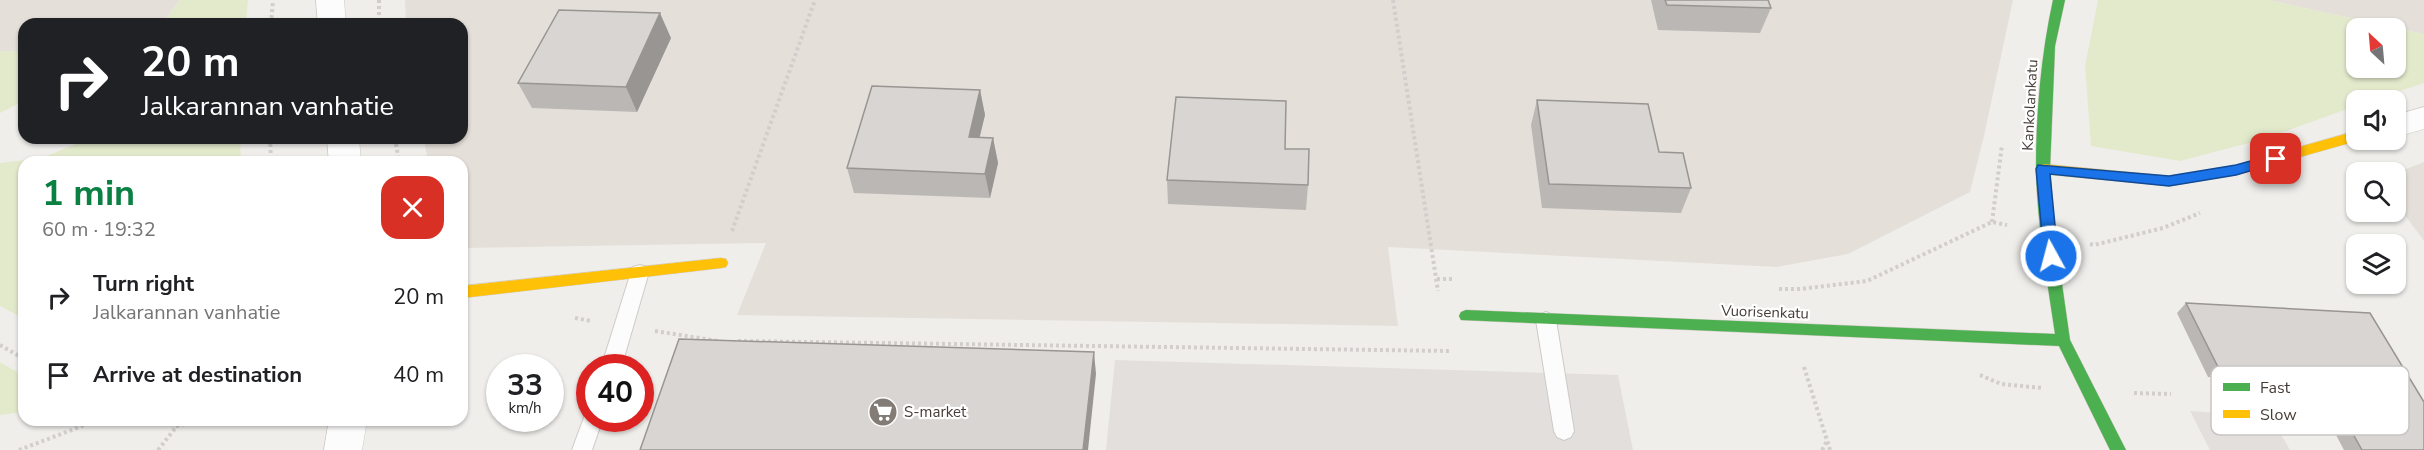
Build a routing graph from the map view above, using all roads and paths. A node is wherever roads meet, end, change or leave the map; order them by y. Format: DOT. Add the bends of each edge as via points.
graph roads {
  1 [pos="273,0"];
  2 [pos="330,0"];
  3 [pos="379,0"];
  4 [pos="815,0"];
  5 [pos="1393,0"];
  6 [pos="2059,0"];
  7 [pos="272,18"];
  8 [pos="332,18"];
  9 [pos="379,18"];
  10 [pos="2424,118"];
  11 [pos="2406,123"];
  12 [pos="2346,139"];
  13 [pos="2043,169"];
  14 [pos="2205,211"];
  15 [pos="2048,235"];
  16 [pos="721,263"];
  17 [pos="639,272"];
  18 [pos="1800,289"];
  19 [pos="468,291"];
  20 [pos="1439,296"];
  21 [pos="1466,316"];
  22 [pos="572,318"];
  23 [pos="1546,320"];
  24 [pos="476,324"];
  25 [pos="625,327"];
  26 [pos="468,330"];
  27 [pos="1445,340"];
  28 [pos="2063,340"];
  29 [pos="0,345"];
  30 [pos="1446,351"];
  31 [pos="1456,351"];
  32 [pos="616,354"];
  33 [pos="18,356"];
  34 [pos="1802,359"];
  35 [pos="83,426"];
  36 [pos="177,426"];
  37 [pos="347,426"];
  38 [pos="588,432"];
  39 [pos="1564,432"];
  40 [pos="1827,441"];
  41 [pos="19,450"];
  42 [pos="158,450"];
  43 [pos="343,450"];
  44 [pos="582,450"];
  45 [pos="1822,450"];
  46 [pos="1830,450"];
  47 [pos="2118,450"];
  1 -- 7 [label="path"];
  2 -- 8 [label="street"];
  3 -- 9 [label="path"];
  4 -- 16 [label="path"];
  5 -- 20 [label="path"];
  6 -- 13 [label="street, Kankolankatu" via="2049,46"];
  10 -- 11 [label="street"];
  12 -- 13 [label="street" via="2236,170 2169,181"];
  13 -- 15 [label="street, Kankolankatu"];
  14 -- 15 [label="path" via="2163,228 2094,245"];
  15 -- 18 [label="path" via="1992,222 1868,281"];
  15 -- 28 [label="street, Kankolankatu"];
  16 -- 17 [label="street"];
  17 -- 19 [label="street"];
  17 -- 25 [label="lane"];
  21 -- 23 [label="street, Vuorisenkatu"];
  22 -- 25 [label="path"];
  23 -- 28 [label="street, Vuorisenkatu"];
  23 -- 39 [label="lane"];
  24 -- 26 [label="path"];
  25 -- 30 [label="path" via="718,340"];
  25 -- 32 [label="lane"];
  27 -- 30 [label="path"];
  28 -- 47 [label="street, Kankolankatu"];
  29 -- 33 [label="path"];
  30 -- 31 [label="path"];
  34 -- 40 [label="path"];
  35 -- 41 [label="path"];
  36 -- 42 [label="path"];
  37 -- 43 [label="street"];
  38 -- 44 [label="lane"];
  40 -- 45 [label="path"];
  40 -- 46 [label="path"];
}
